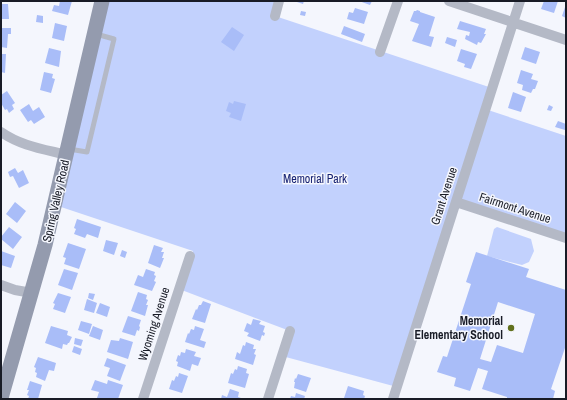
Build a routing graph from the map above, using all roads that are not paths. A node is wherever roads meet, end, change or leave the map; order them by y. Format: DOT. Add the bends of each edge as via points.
graph roads {
  1 [pos="102,1"];
  2 [pos="279,1"];
  3 [pos="398,1"];
  4 [pos="449,1"];
  5 [pos="520,1"];
  6 [pos="275,16"];
  7 [pos="513,22"];
  8 [pos="95,34"];
  9 [pos="566,40"];
  10 [pos="380,52"];
  11 [pos="1,132"];
  12 [pos="67,151"];
  13 [pos="456,202"];
  14 [pos="566,238"];
  15 [pos="190,256"];
  16 [pos="1,285"];
  17 [pos="32,293"];
  18 [pos="290,331"];
  19 [pos="1,398"];
  20 [pos="143,399"];
  21 [pos="268,399"];
  22 [pos="393,399"];
  1 -- 8 [label="street, Spring Valley Road"];
  2 -- 6 [label="street"];
  3 -- 10 [label="street"];
  4 -- 7 [label="street"];
  5 -- 7 [label="street, Grant Avenue"];
  7 -- 9 [label="street"];
  7 -- 13 [label="street, Grant Avenue"];
  8 -- 12 [label="street, Spring Valley Road"];
  8 -- 12 [label="lane" via="114,38 87,152"];
  11 -- 12 [label="street" via="24,145"];
  12 -- 17 [label="street, Spring Valley Road"];
  13 -- 14 [label="street, Fairmont Avenue"];
  13 -- 22 [label="street, Grant Avenue"];
  15 -- 20 [label="street, Wyoming Avenue"];
  16 -- 17 [label="street"];
  17 -- 19 [label="street, Spring Valley Road"];
  18 -- 21 [label="street"];
}
